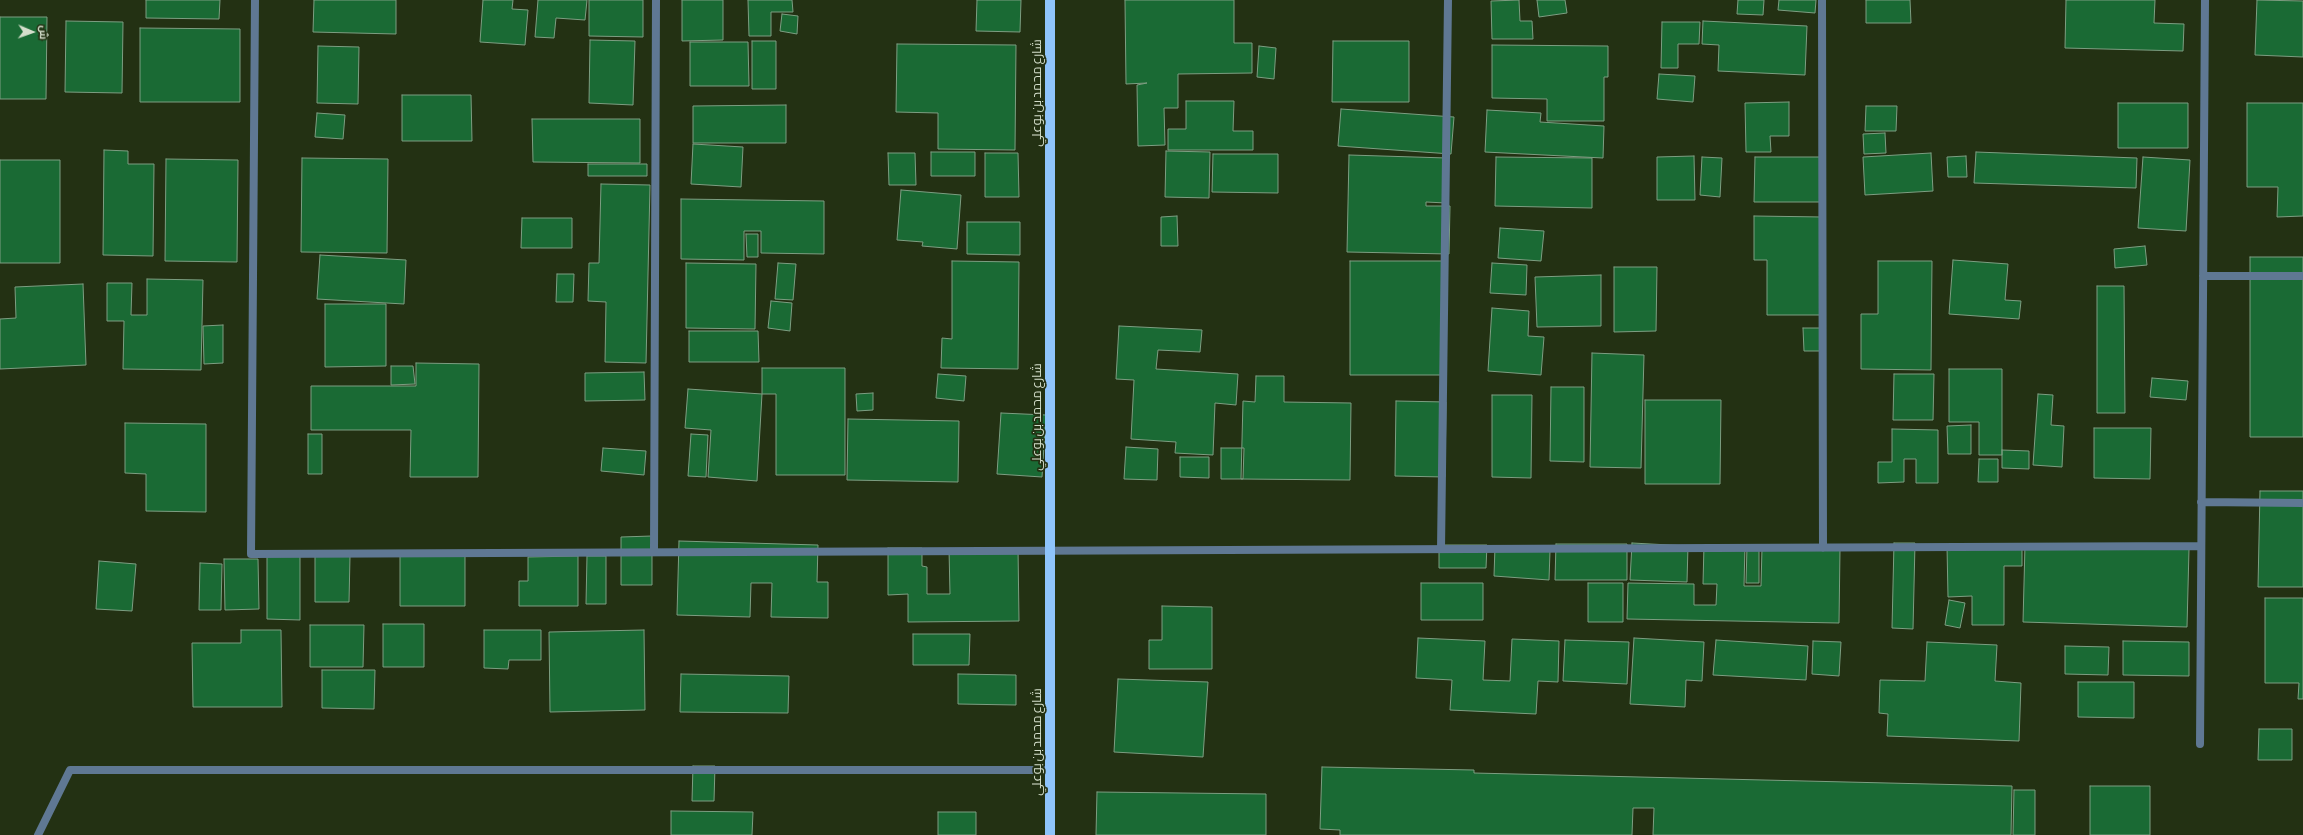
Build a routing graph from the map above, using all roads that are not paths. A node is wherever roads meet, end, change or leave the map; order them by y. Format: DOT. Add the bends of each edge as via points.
graph roads {
  1 [pos="255,0"];
  2 [pos="656,0"];
  3 [pos="1050,0"];
  4 [pos="1448,0"];
  5 [pos="1822,0"];
  6 [pos="2204,0"];
  7 [pos="2203,276"];
  8 [pos="2303,276"];
  9 [pos="2201,502"];
  10 [pos="2303,503"];
  11 [pos="2201,546"];
  12 [pos="1823,548"];
  13 [pos="1441,549"];
  14 [pos="654,552"];
  15 [pos="1050,553"];
  16 [pos="2200,744"];
  17 [pos="1050,770"];
  18 [pos="38,835"];
  19 [pos="1050,835"];
  1 -- 14 [label="street" via="251,554"];
  2 -- 14 [label="street"];
  3 -- 15 [label="main road, شارع محمد بن بوعلي"];
  4 -- 13 [label="street"];
  5 -- 12 [label="street"];
  6 -- 7 [label="street"];
  7 -- 8 [label="street"];
  7 -- 9 [label="street"];
  9 -- 10 [label="street"];
  9 -- 11 [label="street"];
  11 -- 12 [label="street"];
  11 -- 16 [label="street"];
  12 -- 13 [label="street"];
  13 -- 15 [label="street"];
  14 -- 15 [label="street"];
  15 -- 17 [label="main road, شارع محمد بن بوعلي"];
  17 -- 18 [label="street" via="70,770"];
  17 -- 19 [label="main road, شارع محمد بن بوعلي"];
}
